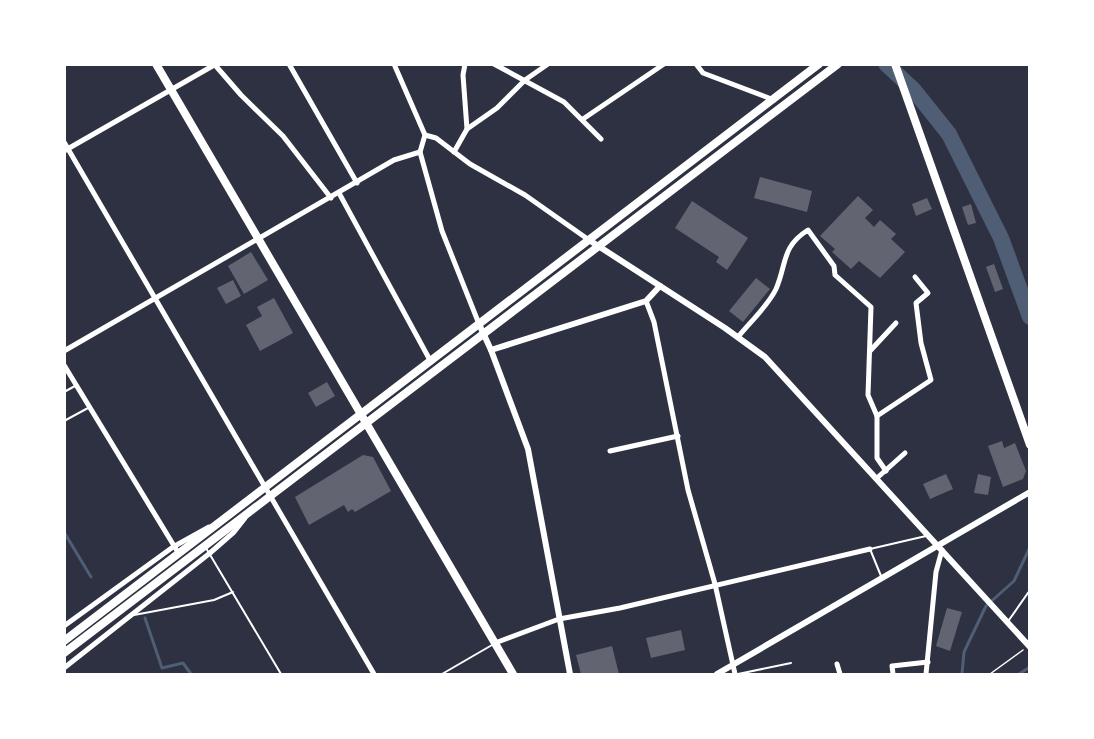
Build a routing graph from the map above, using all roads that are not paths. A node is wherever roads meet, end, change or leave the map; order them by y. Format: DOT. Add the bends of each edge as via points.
graph roads {
  1 [pos="156,64"];
  2 [pos="289,64"];
  3 [pos="394,64"];
  4 [pos="465,64"];
  5 [pos="494,64"];
  6 [pos="548,64"];
  7 [pos="664,64"];
  8 [pos="696,64"];
  9 [pos="838,64"];
  10 [pos="896,64"];
  11 [pos="216,65"];
  12 [pos="816,65"];
  13 [pos="525,80"];
  14 [pos="171,90"];
  15 [pos="774,100"];
  16 [pos="584,119"];
  17 [pos="467,129"];
  18 [pos="425,135"];
  19 [pos="601,140"];
  20 [pos="64,142"];
  21 [pos="67,150"];
  22 [pos="420,152"];
  23 [pos="454,152"];
  24 [pos="357,183"];
  25 [pos="339,193"];
  26 [pos="331,198"];
  27 [pos="259,240"];
  28 [pos="589,240"];
  29 [pos="599,246"];
  30 [pos="915,277"];
  31 [pos="660,286"];
  32 [pos="156,298"];
  33 [pos="646,301"];
  34 [pos="896,323"];
  35 [pos="479,324"];
  36 [pos="484,335"];
  37 [pos="738,337"];
  38 [pos="491,350"];
  39 [pos="64,351"];
  40 [pos="870,351"];
  41 [pos="431,362"];
  42 [pos="64,365"];
  43 [pos="77,385"];
  44 [pos="64,392"];
  45 [pos="90,406"];
  46 [pos="360,416"];
  47 [pos="877,416"];
  48 [pos="64,422"];
  49 [pos="366,426"];
  50 [pos="678,436"];
  51 [pos="1029,445"];
  52 [pos="610,451"];
  53 [pos="905,453"];
  54 [pos="886,471"];
  55 [pos="877,478"];
  56 [pos="267,488"];
  57 [pos="1029,492"];
  58 [pos="272,497"];
  59 [pos="247,514"];
  60 [pos="929,536"];
  61 [pos="937,544"];
  62 [pos="205,546"];
  63 [pos="870,549"];
  64 [pos="176,550"];
  65 [pos="942,550"];
  66 [pos="210,553"];
  67 [pos="881,576"];
  68 [pos="715,584"];
  69 [pos="1029,590"];
  70 [pos="233,592"];
  71 [pos="133,615"];
  72 [pos="558,619"];
  73 [pos="1007,622"];
  74 [pos="64,626"];
  75 [pos="64,641"];
  76 [pos="495,643"];
  77 [pos="1029,647"];
  78 [pos="64,652"];
  79 [pos="928,662"];
  80 [pos="791,663"];
  81 [pos="837,664"];
  82 [pos="733,665"];
  83 [pos="64,668"];
  84 [pos="281,675"];
  85 [pos="374,675"];
  86 [pos="442,675"];
  87 [pos="513,675"];
  88 [pos="570,675"];
  89 [pos="717,675"];
  90 [pos="736,675"];
  91 [pos="840,675"];
  92 [pos="893,675"];
  93 [pos="927,675"];
  1 -- 14 [label="main road"];
  2 -- 24 [label="street"];
  3 -- 18 [label="street"];
  4 -- 17 [label="street"];
  5 -- 13 [label="street"];
  6 -- 13 [label="street"];
  7 -- 16 [label="street"];
  8 -- 15 [label="street" via="703,73"];
  9 -- 29 [label="main road"];
  10 -- 51 [label="main road"];
  11 -- 14 [label="street"];
  11 -- 26 [label="street" via="283,136"];
  12 -- 15 [label="main road"];
  13 -- 16 [label="street" via="564,102"];
  13 -- 17 [label="street" via="497,108"];
  14 -- 21 [label="street"];
  14 -- 27 [label="main road"];
  15 -- 28 [label="main road"];
  16 -- 19 [label="street"];
  17 -- 23 [label="street"];
  18 -- 22 [label="street"];
  18 -- 23 [label="street"];
  20 -- 21 [label="street"];
  21 -- 32 [label="street"];
  22 -- 24 [label="street" via="394,160"];
  22 -- 35 [label="street" via="442,231"];
  23 -- 28 [label="street"];
  24 -- 25 [label="street"];
  25 -- 26 [label="street"];
  25 -- 41 [label="street"];
  26 -- 27 [label="street"];
  27 -- 32 [label="street"];
  27 -- 46 [label="main road"];
  28 -- 29 [label="street"];
  28 -- 35 [label="main road"];
  29 -- 31 [label="street"];
  29 -- 36 [label="main road"];
  30 -- 47 [label="street" via="928,293 916,303 931,380"];
  31 -- 33 [label="street"];
  31 -- 37 [label="street"];
  32 -- 39 [label="street"];
  32 -- 56 [label="street"];
  33 -- 38 [label="street"];
  33 -- 50 [label="street"];
  34 -- 40 [label="street"];
  35 -- 36 [label="street"];
  35 -- 41 [label="main road"];
  36 -- 38 [label="street"];
  36 -- 49 [label="main road"];
  37 -- 40 [label="street" via="776,290 794,239 808,230 834,266 835,274 871,308"];
  37 -- 55 [label="street" via="765,357"];
  38 -- 72 [label="street" via="528,449"];
  40 -- 47 [label="street" via="868,395"];
  41 -- 46 [label="main road"];
  42 -- 43 [label="street"];
  43 -- 44 [label="lane"];
  43 -- 45 [label="street"];
  45 -- 48 [label="lane"];
  45 -- 64 [label="street"];
  46 -- 49 [label="main road"];
  46 -- 56 [label="main road"];
  47 -- 54 [label="street" via="877,458"];
  49 -- 58 [label="main road"];
  49 -- 76 [label="main road"];
  50 -- 52 [label="street"];
  50 -- 68 [label="street" via="688,490"];
  53 -- 54 [label="street"];
  54 -- 55 [label="street"];
  55 -- 60 [label="street"];
  56 -- 58 [label="street"];
  56 -- 64 [label="main road" via="224,521"];
  57 -- 61 [label="street"];
  58 -- 59 [label="main road"];
  58 -- 85 [label="street"];
  59 -- 62 [label="main road"];
  59 -- 66 [label="street"];
  60 -- 61 [label="street"];
  60 -- 63 [label="lane"];
  61 -- 65 [label="street"];
  61 -- 67 [label="street"];
  62 -- 66 [label="lane"];
  62 -- 78 [label="main road"];
  63 -- 67 [label="lane"];
  63 -- 68 [label="street"];
  64 -- 74 [label="street"];
  64 -- 75 [label="main road"];
  65 -- 73 [label="street"];
  65 -- 79 [label="street" via="936,572"];
  66 -- 70 [label="lane"];
  66 -- 71 [label="street"];
  67 -- 82 [label="street"];
  68 -- 72 [label="street"];
  68 -- 82 [label="street"];
  69 -- 73 [label="lane"];
  70 -- 71 [label="lane" via="214,600"];
  70 -- 84 [label="lane"];
  71 -- 83 [label="street"];
  72 -- 76 [label="street"];
  72 -- 88 [label="street"];
  73 -- 77 [label="street"];
  76 -- 86 [label="lane"];
  76 -- 87 [label="main road"];
  79 -- 92 [label="street" via="892,666"];
  79 -- 93 [label="street"];
  80 -- 90 [label="lane"];
  81 -- 91 [label="street"];
  82 -- 89 [label="street"];
  82 -- 90 [label="street"];
}
